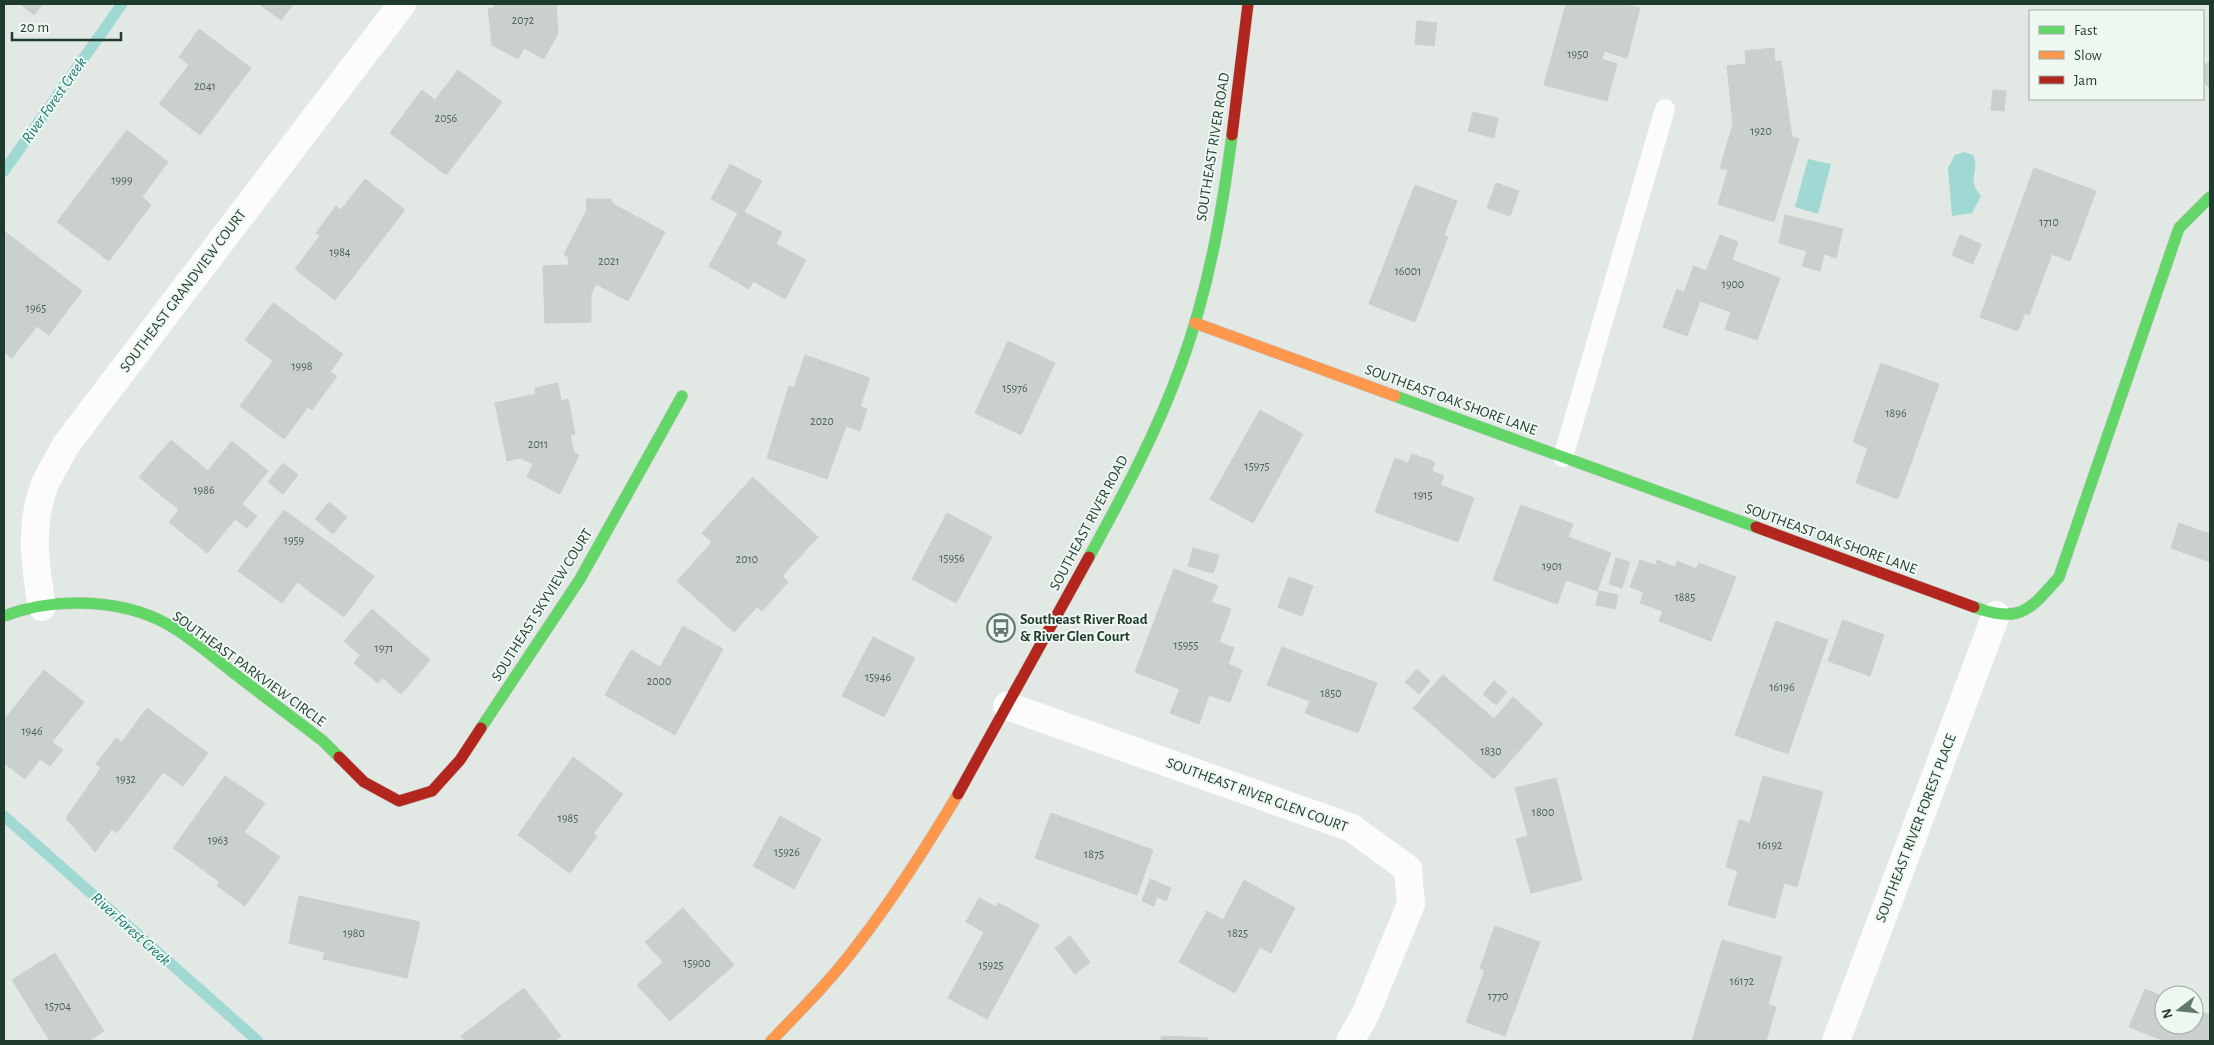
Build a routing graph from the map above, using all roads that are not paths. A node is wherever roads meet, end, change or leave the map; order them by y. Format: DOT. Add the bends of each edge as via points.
graph roads {
  1 [pos="402,4"];
  2 [pos="1248,4"];
  3 [pos="1666,109"];
  4 [pos="2210,197"];
  5 [pos="1195,323"];
  6 [pos="682,396"];
  7 [pos="1563,457"];
  8 [pos="42,607"];
  9 [pos="1996,615"];
  10 [pos="4,616"];
  11 [pos="1007,706"];
  12 [pos="398,802"];
  13 [pos="776,1039"];
  14 [pos="1350,1041"];
  15 [pos="1836,1041"];
  1 -- 8 [label="street, SOUTHEAST GRANDVIEW COURT" via="65,446 45,485 35,523 35,565"];
  2 -- 5 [label="street, SOUTHEAST RIVER ROAD" via="1234,128"];
  3 -- 7 [label="lane"];
  4 -- 9 [label="street, SOUTHEAST OAK SHORE LANE" via="2179,228 2059,578 2038,601 2021,613"];
  5 -- 7 [label="street, SOUTHEAST OAK SHORE LANE"];
  5 -- 11 [label="street, SOUTHEAST RIVER ROAD" via="1183,362 1142,454"];
  6 -- 12 [label="street, SOUTHEAST SKYVIEW COURT" via="580,579 460,760 432,791"];
  7 -- 9 [label="street, SOUTHEAST OAK SHORE LANE"];
  8 -- 10 [label="street, SOUTHEAST PARKVIEW CIRCLE"];
  8 -- 12 [label="street, SOUTHEAST PARKVIEW CIRCLE" via="84,602 116,606 144,614 176,629 323,741 364,782"];
  9 -- 15 [label="street, SOUTHEAST RIVER FOREST PLACE"];
  11 -- 13 [label="street, SOUTHEAST RIVER ROAD" via="914,868 879,920 841,968"];
  11 -- 14 [label="street, SOUTHEAST RIVER GLEN COURT" via="1352,828 1408,869 1411,904 1365,1015"];
}
